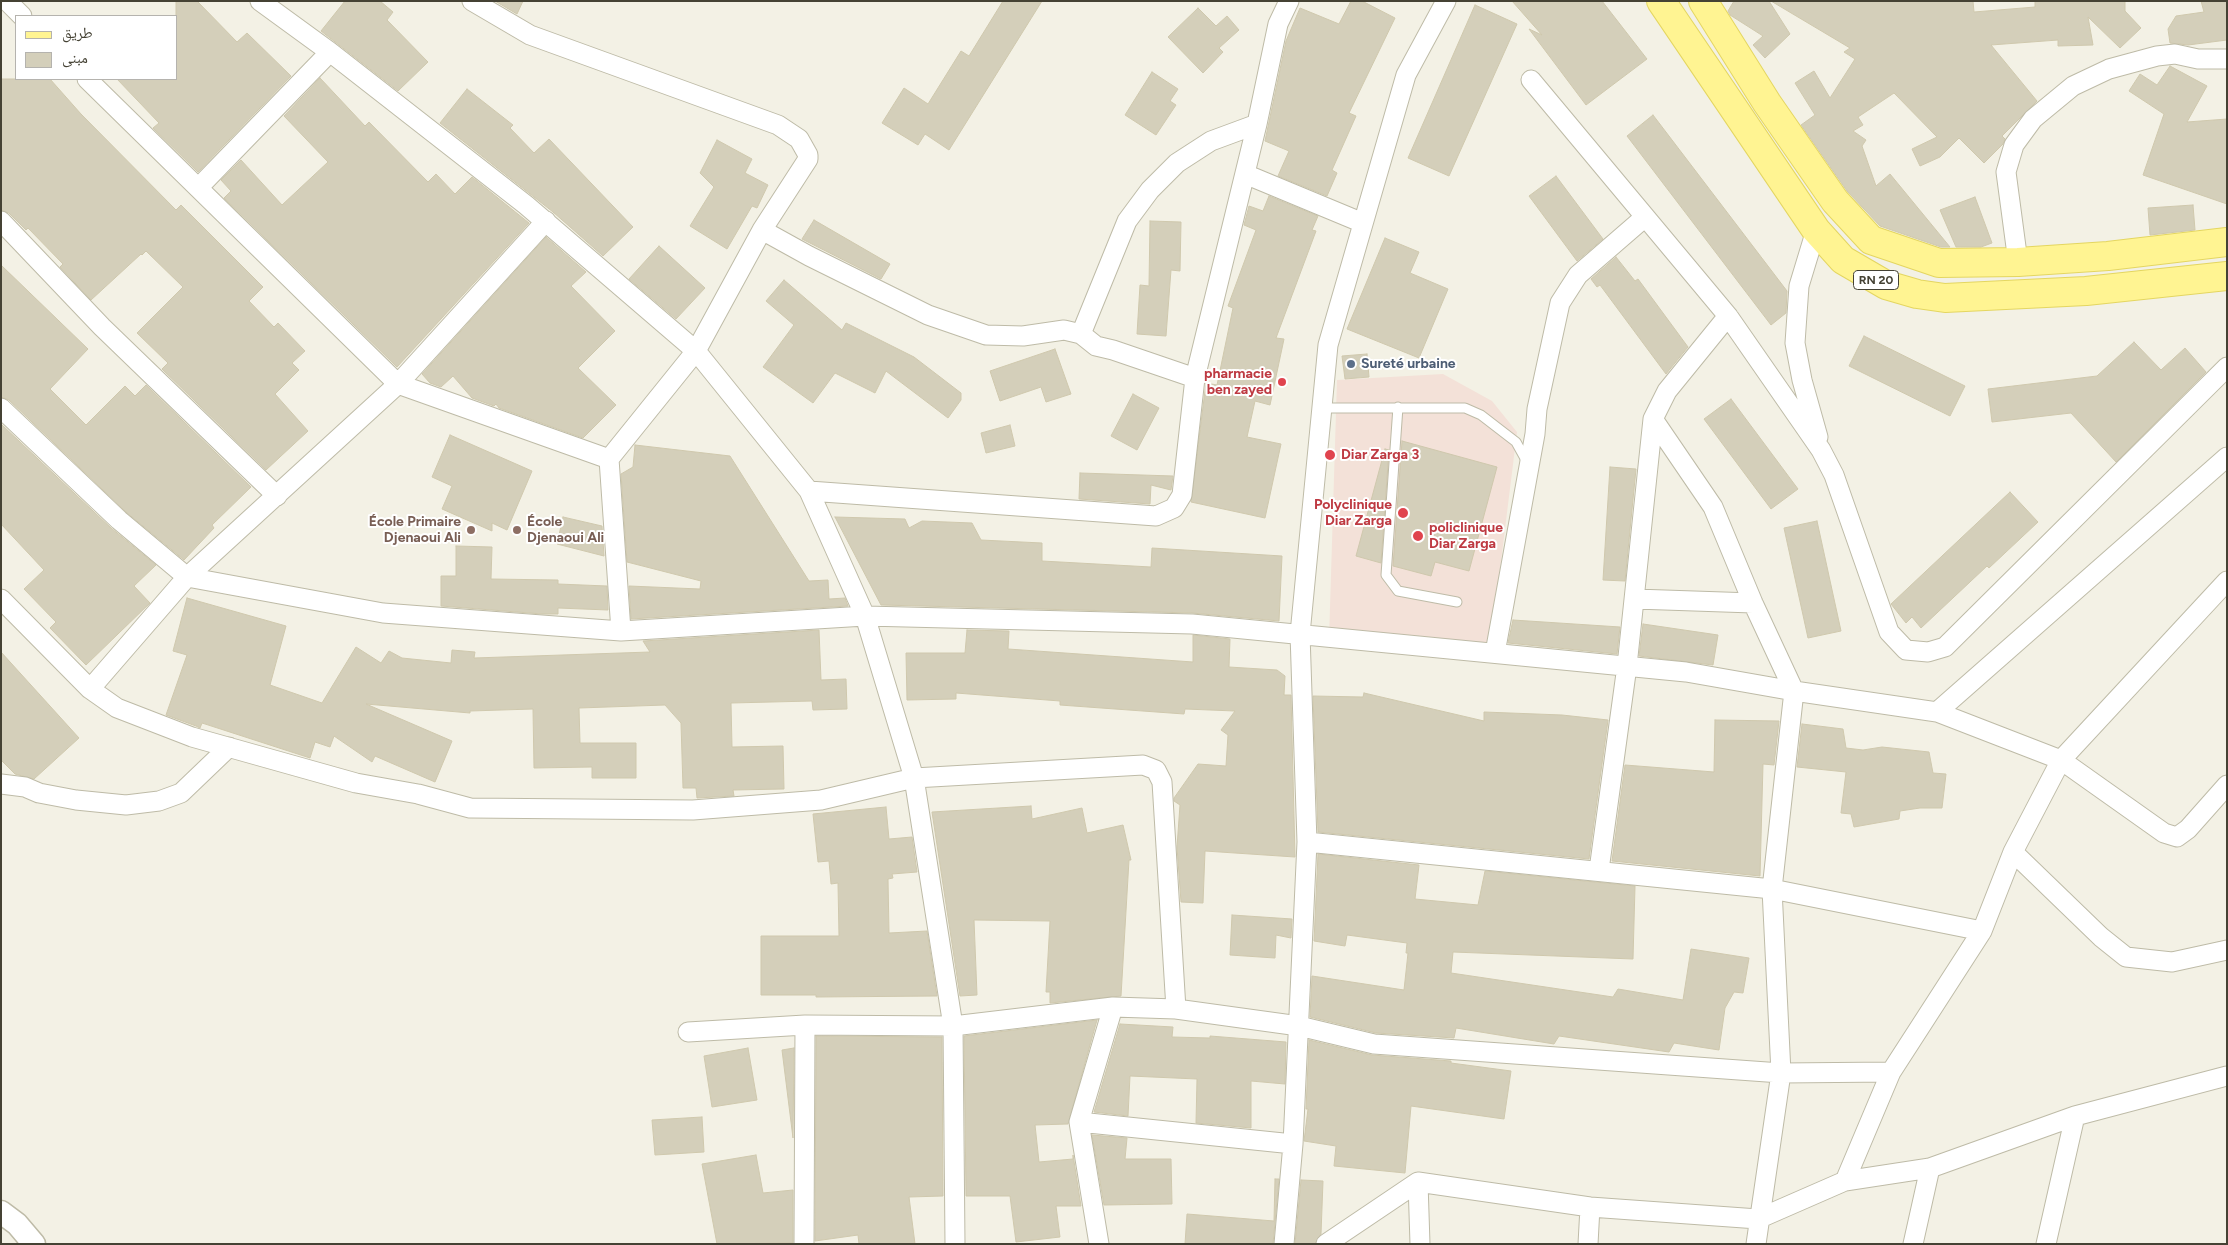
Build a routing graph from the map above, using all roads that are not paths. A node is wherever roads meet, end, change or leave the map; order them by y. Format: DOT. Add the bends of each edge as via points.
graph roads {
  1 [pos="7,1"];
  2 [pos="260,1"];
  3 [pos="472,1"];
  4 [pos="1289,1"];
  5 [pos="1446,1"];
  6 [pos="1661,1"];
  7 [pos="1703,1"];
  8 [pos="21,15"];
  9 [pos="330,52"];
  10 [pos="2227,59"];
  11 [pos="88,80"];
  12 [pos="1531,80"];
  13 [pos="1257,124"];
  14 [pos="1246,174"];
  15 [pos="199,187"];
  16 [pos="1645,217"];
  17 [pos="1,221"];
  18 [pos="546,222"];
  19 [pos="1363,223"];
  20 [pos="762,230"];
  21 [pos="1816,230"];
  22 [pos="2227,242"];
  23 [pos="2018,262"];
  24 [pos="2227,276"];
  25 [pos="1728,316"];
  26 [pos="1081,334"];
  27 [pos="696,351"];
  28 [pos="2227,367"];
  29 [pos="1195,378"];
  30 [pos="398,384"];
  31 [pos="1398,407"];
  32 [pos="1,408"];
  33 [pos="1323,408"];
  34 [pos="1653,419"];
  35 [pos="1821,450"];
  36 [pos="2227,457"];
  37 [pos="609,459"];
  38 [pos="1528,465"];
  39 [pos="809,491"];
  40 [pos="277,496"];
  41 [pos="187,578"];
  42 [pos="2227,581"];
  43 [pos="1,599"];
  44 [pos="1634,600"];
  45 [pos="1457,602"];
  46 [pos="1753,603"];
  47 [pos="864,616"];
  48 [pos="621,631"];
  49 [pos="1300,634"];
  50 [pos="1495,653"];
  51 [pos="1627,666"];
  52 [pos="90,689"];
  53 [pos="1794,691"];
  54 [pos="1937,712"];
  55 [pos="229,747"];
  56 [pos="2061,760"];
  57 [pos="914,778"];
  58 [pos="1,784"];
  59 [pos="2227,785"];
  60 [pos="1307,842"];
  61 [pos="2013,852"];
  62 [pos="1599,870"];
  63 [pos="1772,889"];
  64 [pos="1982,931"];
  65 [pos="2227,950"];
  66 [pos="1113,1007"];
  67 [pos="1176,1009"];
  68 [pos="805,1025"];
  69 [pos="953,1026"];
  70 [pos="1299,1026"];
  71 [pos="688,1032"];
  72 [pos="1891,1072"];
  73 [pos="1781,1073"];
  74 [pos="2227,1076"];
  75 [pos="2075,1116"];
  76 [pos="1079,1122"];
  77 [pos="1293,1144"];
  78 [pos="1930,1168"];
  79 [pos="1845,1181"];
  80 [pos="1418,1182"];
  81 [pos="1590,1208"];
  82 [pos="1,1212"];
  83 [pos="1758,1219"];
  84 [pos="34,1244"];
  85 [pos="804,1244"];
  86 [pos="956,1244"];
  87 [pos="1099,1244"];
  88 [pos="1284,1244"];
  89 [pos="1326,1244"];
  90 [pos="1420,1244"];
  91 [pos="1588,1244"];
  92 [pos="1756,1244"];
  93 [pos="1913,1244"];
  94 [pos="2046,1244"];
  1 -- 8 [label="street"];
  2 -- 9 [label="street"];
  3 -- 20 [label="street" via="530,35 778,125 794,134 806,149 808,159"];
  4 -- 13 [label="street" via="1278,24"];
  5 -- 19 [label="street" via="1406,75"];
  6 -- 21 [label="main road, RN 20"];
  7 -- 23 [label="main road, RN 20" via="1835,201 1871,240 1939,263"];
  9 -- 15 [label="street"];
  9 -- 18 [label="street"];
  10 -- 23 [label="street" via="2198,59 2175,54 2110,69 2073,86 2033,119 2014,145 2006,172"];
  11 -- 15 [label="street"];
  12 -- 16 [label="street"];
  13 -- 14 [label="street"];
  13 -- 26 [label="street" via="1211,141 1178,163 1150,190 1127,221"];
  14 -- 19 [label="street"];
  14 -- 29 [label="street"];
  15 -- 30 [label="street"];
  16 -- 25 [label="street"];
  16 -- 38 [label="street" via="1578,275 1560,303"];
  17 -- 40 [label="street" via="102,327"];
  18 -- 27 [label="street"];
  18 -- 30 [label="street"];
  19 -- 33 [label="street" via="1328,345"];
  20 -- 26 [label="street" via="928,315 986,335 1023,336 1064,330"];
  20 -- 27 [label="street"];
  21 -- 24 [label="main road, RN 20" via="1844,260 1886,286 1945,298 2086,291"];
  21 -- 35 [label="street" via="1799,286 1794,343"];
  22 -- 23 [label="main road, RN 20" via="2108,256"];
  25 -- 34 [label="street" via="1667,390"];
  25 -- 35 [label="street"];
  26 -- 29 [label="street" via="1096,346"];
  27 -- 37 [label="street"];
  27 -- 39 [label="street"];
  28 -- 35 [label="street" via="1945,647 1928,652 1906,650 1889,632 1834,475"];
  29 -- 39 [label="street" via="1182,495 1174,508 1156,516"];
  30 -- 37 [label="street"];
  30 -- 40 [label="street"];
  31 -- 33 [label="lane"];
  31 -- 38 [label="lane" via="1466,408 1516,442"];
  31 -- 45 [label="lane" via="1386,576 1398,591"];
  32 -- 41 [label="street" via="119,520"];
  33 -- 49 [label="street"];
  34 -- 44 [label="street"];
  34 -- 46 [label="street" via="1713,507"];
  36 -- 54 [label="street"];
  37 -- 48 [label="street"];
  38 -- 50 [label="street"];
  39 -- 47 [label="street"];
  40 -- 41 [label="street"];
  41 -- 48 [label="street" via="382,613"];
  41 -- 52 [label="street"];
  42 -- 56 [label="street"];
  43 -- 52 [label="street"];
  44 -- 46 [label="street"];
  44 -- 51 [label="street"];
  46 -- 53 [label="street"];
  47 -- 48 [label="street"];
  47 -- 49 [label="street" via="1192,624"];
  47 -- 57 [label="street"];
  49 -- 50 [label="street"];
  49 -- 60 [label="street"];
  50 -- 51 [label="street"];
  51 -- 53 [label="street" via="1686,672"];
  51 -- 62 [label="street"];
  52 -- 55 [label="street" via="117,708 192,737"];
  53 -- 54 [label="street"];
  53 -- 63 [label="street"];
  54 -- 56 [label="street"];
  55 -- 57 [label="street" via="356,783 418,794 470,808 693,810 821,800"];
  55 -- 58 [label="street" via="181,793 160,801 126,805 76,800"];
  56 -- 59 [label="street" via="2164,833 2177,837"];
  56 -- 61 [label="street"];
  57 -- 67 [label="street" via="1143,765 1156,770 1162,782"];
  57 -- 69 [label="street"];
  60 -- 62 [label="street"];
  60 -- 70 [label="street"];
  61 -- 64 [label="street"];
  61 -- 65 [label="street" via="2126,957 2172,962"];
  62 -- 63 [label="street"];
  63 -- 64 [label="street"];
  63 -- 73 [label="street"];
  64 -- 72 [label="street"];
  66 -- 67 [label="street"];
  66 -- 69 [label="street"];
  66 -- 76 [label="street"];
  67 -- 70 [label="street"];
  68 -- 69 [label="street"];
  68 -- 71 [label="street"];
  68 -- 85 [label="street"];
  69 -- 86 [label="street"];
  70 -- 73 [label="street" via="1374,1044"];
  70 -- 77 [label="street"];
  72 -- 73 [label="street"];
  72 -- 79 [label="street"];
  73 -- 83 [label="street"];
  74 -- 75 [label="street"];
  75 -- 78 [label="street"];
  75 -- 94 [label="street"];
  76 -- 77 [label="street"];
  76 -- 87 [label="street"];
  77 -- 88 [label="street"];
  78 -- 79 [label="street"];
  78 -- 93 [label="street"];
  79 -- 83 [label="street"];
  80 -- 81 [label="street"];
  80 -- 89 [label="street"];
  80 -- 90 [label="street"];
  81 -- 83 [label="street"];
  81 -- 91 [label="street"];
  82 -- 84 [label="street"];
  83 -- 92 [label="street"];
}
